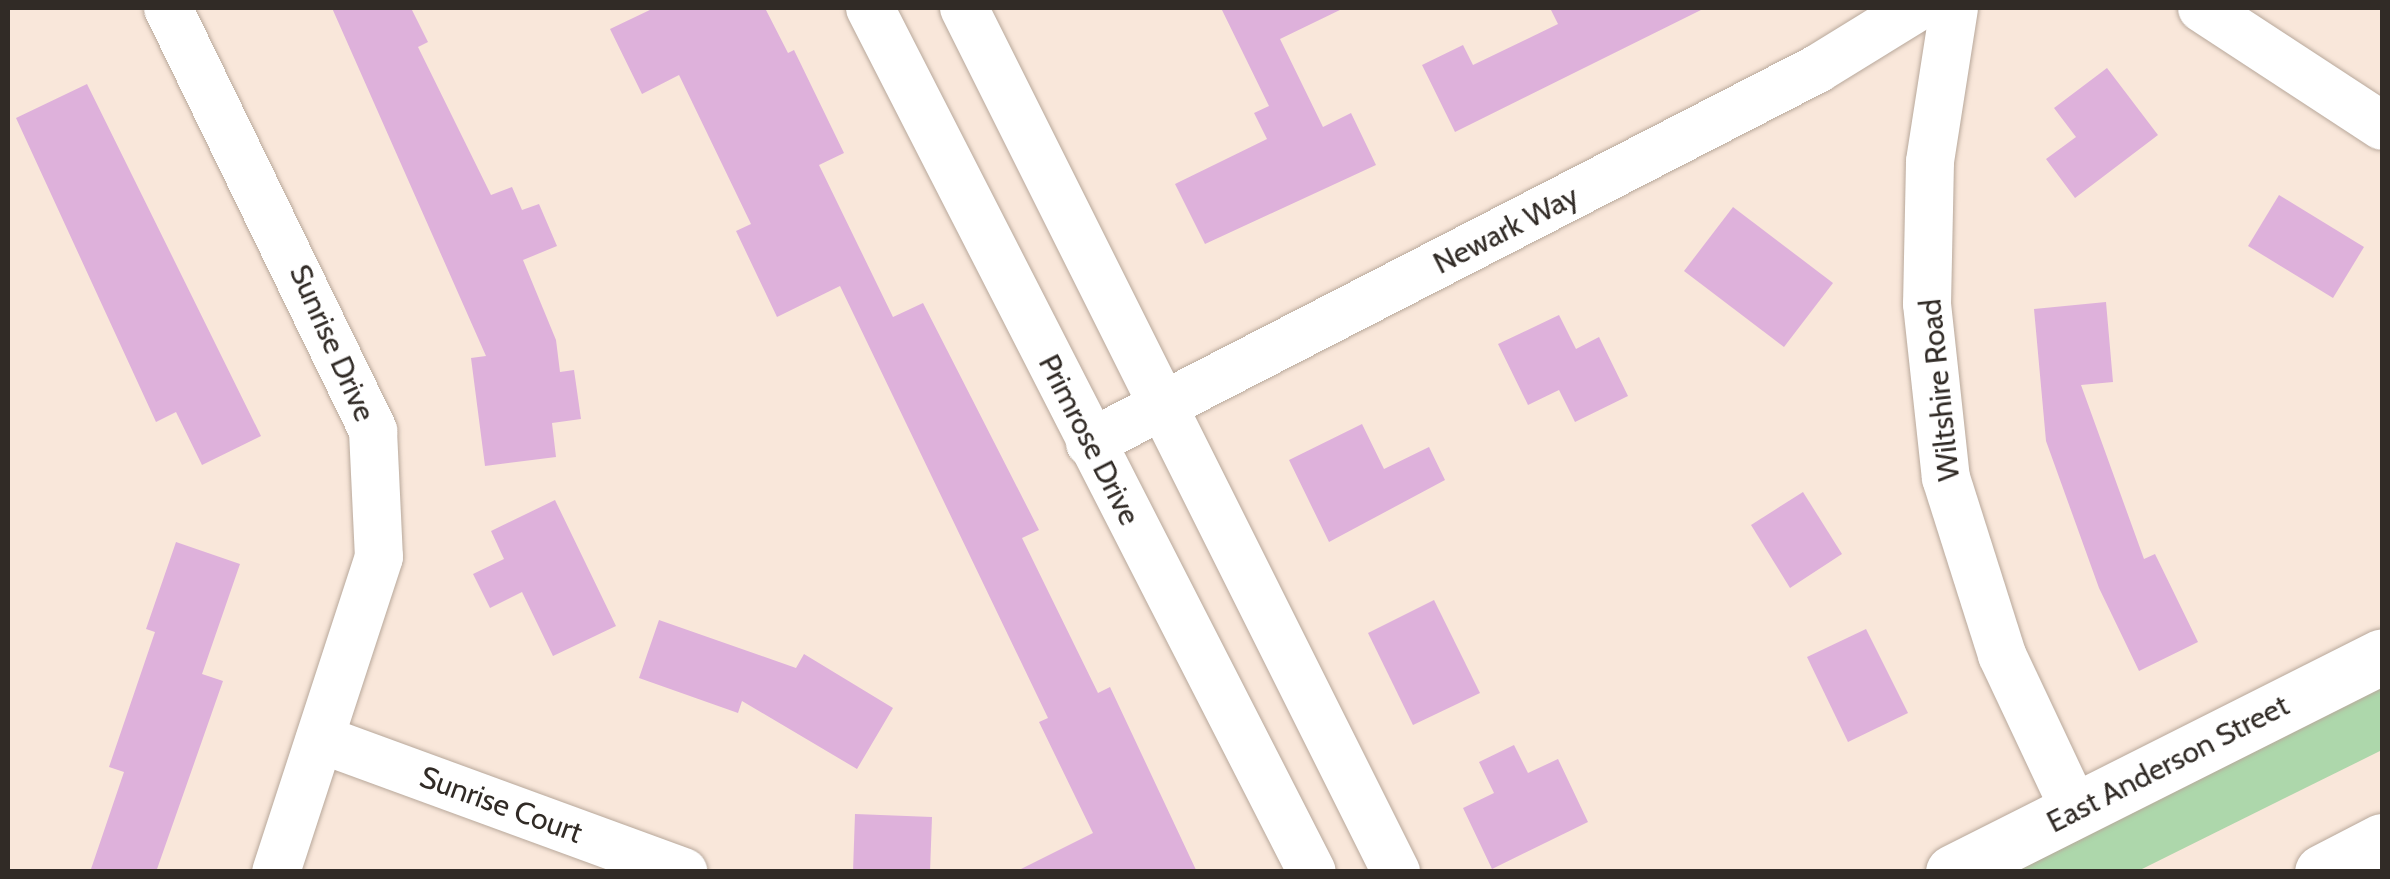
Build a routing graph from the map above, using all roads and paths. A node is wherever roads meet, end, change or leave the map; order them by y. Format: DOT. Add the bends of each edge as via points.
graph roads {
  1 [pos="168,8"];
  2 [pos="870,8"];
  3 [pos="964,8"];
  4 [pos="1916,8"];
  5 [pos="1954,8"];
  6 [pos="2202,8"];
  7 [pos="2382,126"];
  8 [pos="1162,408"];
  9 [pos="1090,444"];
  10 [pos="2382,656"];
  11 [pos="320,739"];
  12 [pos="2075,810"];
  13 [pos="2382,841"];
  14 [pos="276,872"];
  15 [pos="683,872"];
  16 [pos="1312,872"];
  17 [pos="1396,872"];
  18 [pos="1954,872"];
  19 [pos="2322,872"];
  1 -- 11 [label="street, Sunrise Drive" via="373,431 379,557"];
  2 -- 9 [label="street, Primrose Drive"];
  3 -- 8 [label="street"];
  4 -- 8 [label="street, Newark Way" via="1817,69"];
  5 -- 12 [label="street, Wiltshire Road" via="1930,162 1928,233 1928,304 1946,478 2002,656"];
  6 -- 7 [label="street"];
  8 -- 9 [label="street, Newark Way"];
  8 -- 17 [label="street"];
  9 -- 16 [label="street, Primrose Drive"];
  10 -- 12 [label="main road, East Anderson Street"];
  11 -- 14 [label="street, Sunrise Drive"];
  11 -- 15 [label="street, Sunrise Court"];
  12 -- 18 [label="main road, East Anderson Street"];
  13 -- 19 [label="main road"];
}
